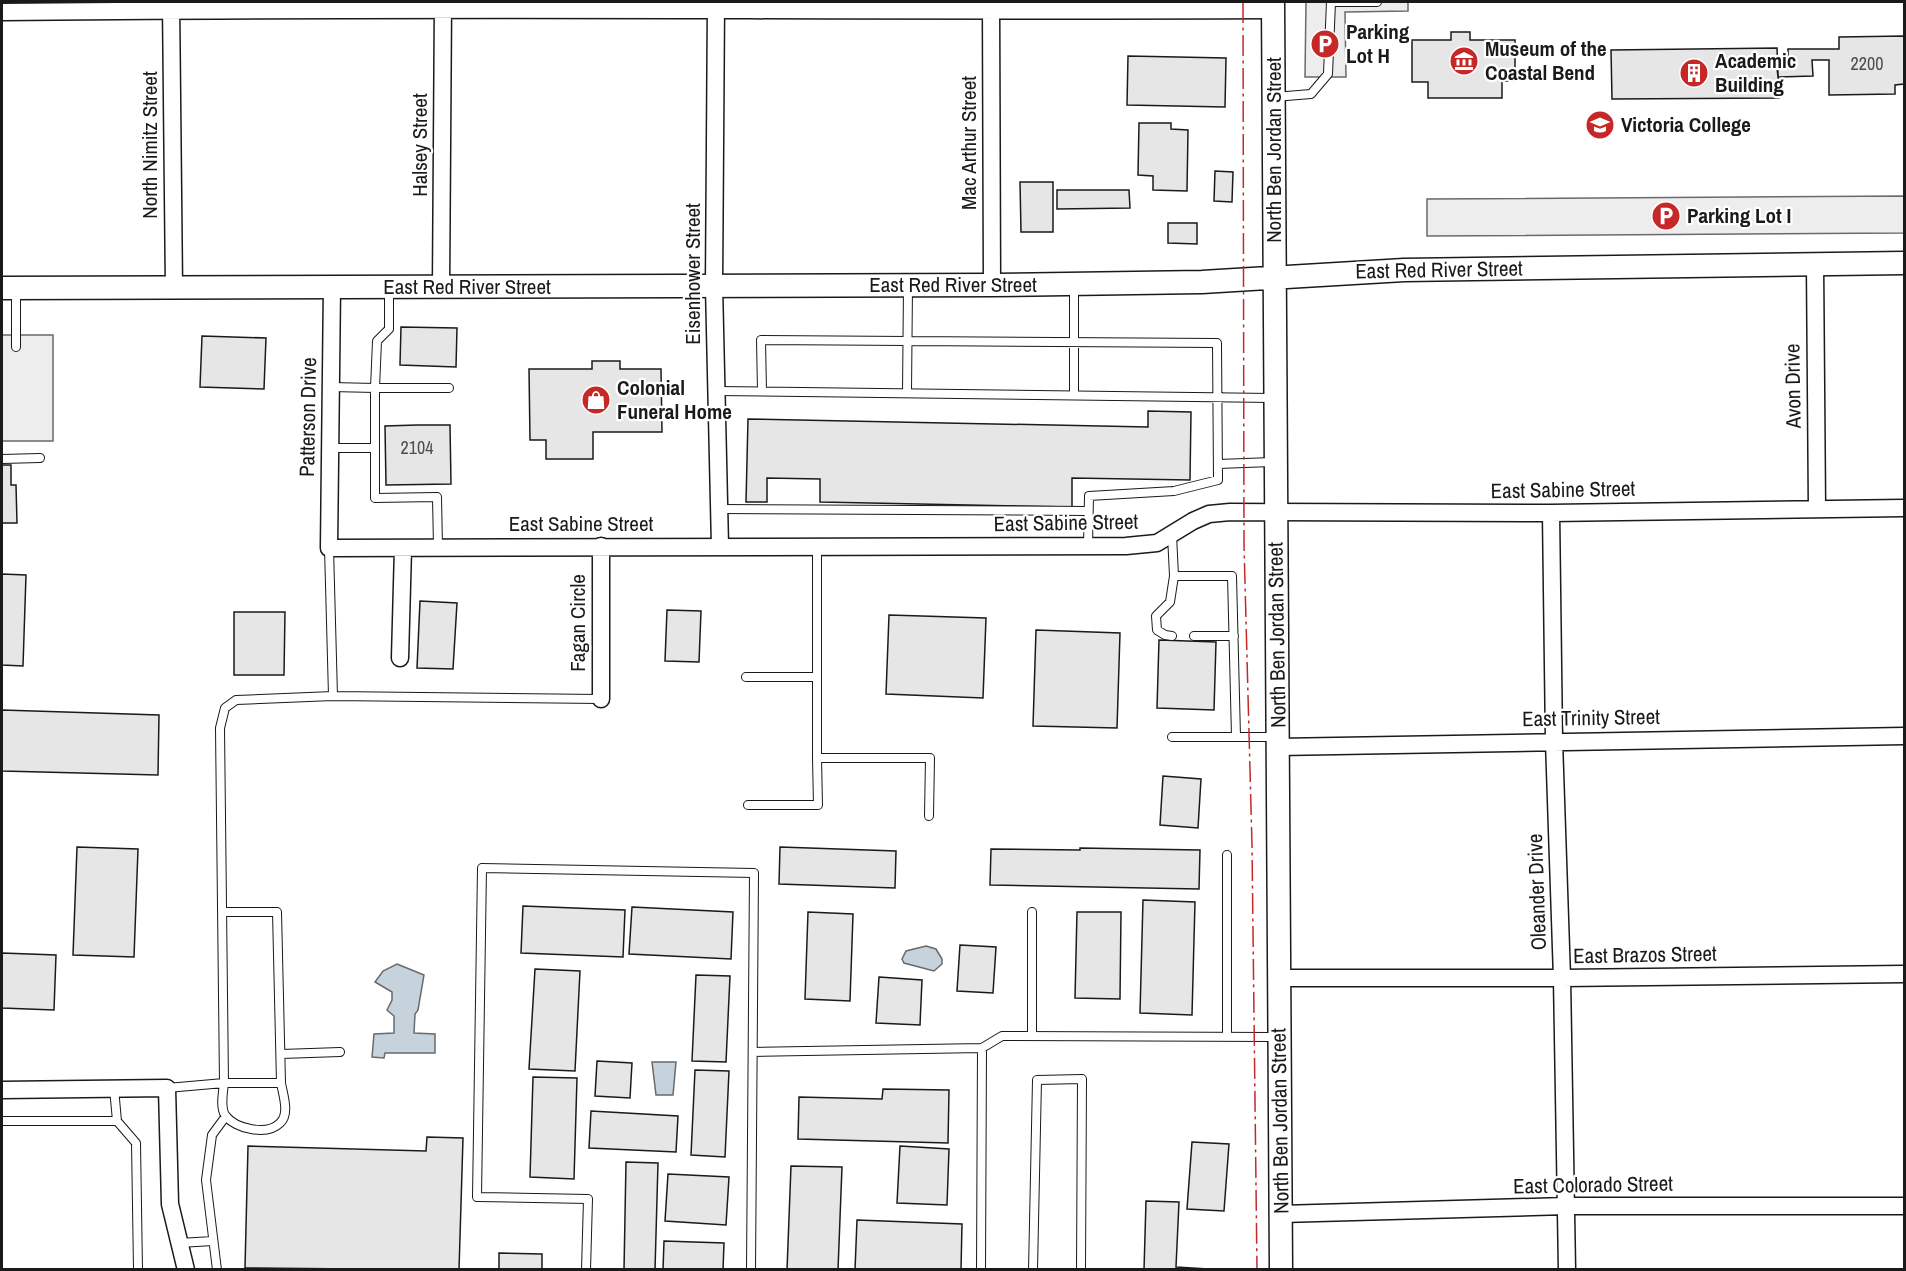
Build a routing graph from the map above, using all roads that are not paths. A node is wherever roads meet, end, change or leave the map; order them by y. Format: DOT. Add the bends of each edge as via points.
graph roads {
  1 [pos="1331,2"];
  2 [pos="1377,2"];
  3 [pos="716,5"];
  4 [pos="171,6"];
  5 [pos="443,6"];
  6 [pos="991,6"];
  7 [pos="1273,6"];
  8 [pos="2,12"];
  9 [pos="1273,97"];
  10 [pos="1905,263"];
  11 [pos="1815,264"];
  12 [pos="1275,276"];
  13 [pos="1074,284"];
  14 [pos="908,285"];
  15 [pos="992,285"];
  16 [pos="332,286"];
  17 [pos="714,286"];
  18 [pos="389,287"];
  19 [pos="9,288"];
  20 [pos="441,288"];
  21 [pos="174,289"];
  22 [pos="908,341"];
  23 [pos="1075,342"];
  24 [pos="16,347"];
  25 [pos="331,387"];
  26 [pos="375,388"];
  27 [pos="449,388"];
  28 [pos="762,390"];
  29 [pos="716,391"];
  30 [pos="908,392"];
  31 [pos="1074,394"];
  32 [pos="1216,396"];
  33 [pos="1276,398"];
  34 [pos="330,447"];
  35 [pos="375,448"];
  36 [pos="40,458"];
  37 [pos="2,459"];
  38 [pos="1276,462"];
  39 [pos="1218,464"];
  40 [pos="1905,508"];
  41 [pos="719,509"];
  42 [pos="1817,509"];
  43 [pos="1088,511"];
  44 [pos="1275,513"];
  45 [pos="1551,513"];
  46 [pos="1172,535"];
  47 [pos="601,546"];
  48 [pos="720,546"];
  49 [pos="1088,546"];
  50 [pos="438,547"];
  51 [pos="329,548"];
  52 [pos="403,548"];
  53 [pos="817,548"];
  54 [pos="1174,576"];
  55 [pos="1172,636"];
  56 [pos="1194,636"];
  57 [pos="1234,636"];
  58 [pos="400,658"];
  59 [pos="746,677"];
  60 [pos="816,677"];
  61 [pos="333,696"];
  62 [pos="601,699"];
  63 [pos="1905,736"];
  64 [pos="1172,737"];
  65 [pos="1236,737"];
  66 [pos="1554,741"];
  67 [pos="1278,742"];
  68 [pos="818,758"];
  69 [pos="747,805"];
  70 [pos="929,816"];
  71 [pos="1227,855"];
  72 [pos="222,912"];
  73 [pos="1032,912"];
  74 [pos="1905,974"];
  75 [pos="1278,978"];
  76 [pos="1562,978"];
  77 [pos="1032,1036"];
  78 [pos="1227,1037"];
  79 [pos="1279,1037"];
  80 [pos="982,1048"];
  81 [pos="753,1052"];
  82 [pos="340,1053"];
  83 [pos="281,1054"];
  84 [pos="224,1083"];
  85 [pos="281,1083"];
  86 [pos="114,1088"];
  87 [pos="167,1088"];
  88 [pos="2,1090"];
  89 [pos="226,1116"];
  90 [pos="2,1121"];
  91 [pos="117,1121"];
  92 [pos="1566,1206"];
  93 [pos="1905,1206"];
  94 [pos="1281,1214"];
  95 [pos="213,1241"];
  96 [pos="179,1243"];
  97 [pos="138,1269"];
  98 [pos="186,1269"];
  99 [pos="217,1269"];
  100 [pos="586,1269"];
  101 [pos="751,1269"];
  102 [pos="981,1269"];
  103 [pos="1033,1269"];
  104 [pos="1081,1269"];
  105 [pos="1281,1269"];
  106 [pos="1567,1269"];
  1 -- 2 [label="lane"];
  1 -- 9 [label="lane" via="1328,74 1311,94"];
  3 -- 5 [label="street"];
  3 -- 6 [label="street"];
  3 -- 17 [label="street, Eisenhower Street"];
  4 -- 5 [label="street"];
  4 -- 8 [label="street"];
  4 -- 21 [label="street, North Nimitz Street"];
  5 -- 20 [label="street, Halsey Street"];
  6 -- 7 [label="street"];
  6 -- 15 [label="street, Mac Arthur Street"];
  7 -- 9 [label="street, North Ben Jordan Street"];
  9 -- 12 [label="street, North Ben Jordan Street"];
  10 -- 11 [label="street, East Red River Street"];
  11 -- 12 [label="street, East Red River Street" via="1404,270"];
  11 -- 42 [label="street, Avon Drive"];
  12 -- 13 [label="street, East Red River Street" via="1202,282"];
  12 -- 33 [label="street, North Ben Jordan Street"];
  13 -- 15 [label="street, East Red River Street"];
  13 -- 23 [label="lane"];
  14 -- 15 [label="street, East Red River Street"];
  14 -- 17 [label="street, East Red River Street"];
  14 -- 22 [label="lane"];
  16 -- 18 [label="street, East Red River Street"];
  16 -- 21 [label="street, East Red River Street"];
  16 -- 25 [label="street, Patterson Drive"];
  17 -- 20 [label="street, East Red River Street"];
  17 -- 29 [label="street, Eisenhower Street"];
  18 -- 20 [label="street, East Red River Street"];
  18 -- 26 [label="lane" via="389,330 376,341"];
  19 -- 21 [label="street, East Red River Street"];
  19 -- 24 [label="lane"];
  22 -- 23 [label="lane"];
  22 -- 28 [label="lane" via="761,340"];
  22 -- 30 [label="lane"];
  23 -- 31 [label="lane"];
  23 -- 32 [label="lane" via="1217,343"];
  25 -- 26 [label="lane"];
  25 -- 34 [label="street, Patterson Drive"];
  26 -- 27 [label="lane"];
  26 -- 35 [label="lane"];
  28 -- 29 [label="lane"];
  28 -- 30 [label="lane"];
  29 -- 41 [label="street, Eisenhower Street"];
  30 -- 31 [label="lane"];
  31 -- 32 [label="lane"];
  32 -- 33 [label="lane"];
  32 -- 39 [label="lane"];
  33 -- 38 [label="street, North Ben Jordan Street"];
  34 -- 35 [label="lane"];
  34 -- 51 [label="street, Patterson Drive"];
  35 -- 50 [label="lane" via="375,498 437,497"];
  36 -- 37 [label="lane"];
  38 -- 39 [label="lane"];
  38 -- 44 [label="street, North Ben Jordan Street"];
  39 -- 43 [label="lane" via="1218,480 1174,491 1089,496"];
  40 -- 42 [label="street, East Sabine Street"];
  41 -- 43 [label="lane"];
  41 -- 48 [label="street, Eisenhower Street"];
  42 -- 45 [label="street, East Sabine Street"];
  43 -- 49 [label="lane"];
  44 -- 45 [label="street, East Sabine Street"];
  44 -- 46 [label="street, East Sabine Street" via="1209,514"];
  44 -- 67 [label="street, North Ben Jordan Street"];
  45 -- 66 [label="street, Oleander Drive"];
  46 -- 49 [label="street, East Sabine Street" via="1157,543"];
  46 -- 54 [label="lane"];
  47 -- 48 [label="street, East Sabine Street"];
  47 -- 50 [label="street, East Sabine Street"];
  47 -- 62 [label="street, Fagan Circle"];
  48 -- 53 [label="street, East Sabine Street"];
  49 -- 53 [label="street, East Sabine Street"];
  50 -- 52 [label="street, East Sabine Street"];
  51 -- 52 [label="street, East Sabine Street"];
  51 -- 61 [label="lane"];
  52 -- 58 [label="street"];
  53 -- 60 [label="lane"];
  54 -- 55 [label="lane" via="1170,602 1156,616 1157,630"];
  54 -- 57 [label="lane" via="1232,576"];
  56 -- 57 [label="lane"];
  57 -- 65 [label="lane"];
  59 -- 60 [label="lane"];
  60 -- 68 [label="lane"];
  61 -- 62 [label="lane"];
  61 -- 72 [label="lane" via="236,700 225,708 220,728"];
  63 -- 66 [label="street, East Trinity Street"];
  64 -- 65 [label="lane"];
  65 -- 67 [label="lane"];
  66 -- 67 [label="street, East Trinity Street"];
  66 -- 76 [label="street, Oleander Drive"];
  67 -- 75 [label="street, North Ben Jordan Street"];
  68 -- 69 [label="lane" via="818,806"];
  68 -- 70 [label="lane" via="930,758"];
  71 -- 78 [label="lane"];
  72 -- 83 [label="lane" via="277,912"];
  72 -- 84 [label="lane"];
  73 -- 77 [label="lane"];
  74 -- 76 [label="street, East Brazos Street"];
  75 -- 76 [label="street, East Brazos Street"];
  75 -- 79 [label="street, North Ben Jordan Street"];
  76 -- 92 [label="street, Oleander Drive"];
  77 -- 78 [label="lane"];
  77 -- 80 [label="lane" via="1002,1036"];
  78 -- 79 [label="lane"];
  79 -- 94 [label="street, North Ben Jordan Street"];
  80 -- 81 [label="lane"];
  80 -- 102 [label="lane"];
  81 -- 100 [label="lane" via="754,873 482,868 477,1197 588,1199"];
  81 -- 101 [label="lane"];
  82 -- 83 [label="lane"];
  83 -- 85 [label="lane"];
  84 -- 85 [label="lane"];
  84 -- 87 [label="lane"];
  84 -- 89 [label="lane"];
  85 -- 89 [label="lane" via="286,1112 280,1123 268,1129 239,1127"];
  86 -- 87 [label="street"];
  86 -- 88 [label="street"];
  86 -- 91 [label="lane"];
  87 -- 96 [label="street" via="170,1204"];
  89 -- 95 [label="lane" via="212,1135 206,1180"];
  90 -- 91 [label="lane"];
  91 -- 97 [label="lane" via="136,1143"];
  92 -- 93 [label="street, East Colorado Street"];
  92 -- 94 [label="street, East Colorado Street"];
  92 -- 106 [label="street, Oleander Drive"];
  94 -- 105 [label="street, North Ben Jordan Street"];
  95 -- 96 [label="lane"];
  95 -- 99 [label="lane"];
  96 -- 98 [label="street"];
  103 -- 104 [label="lane" via="1037,1080 1082,1079"];
}
